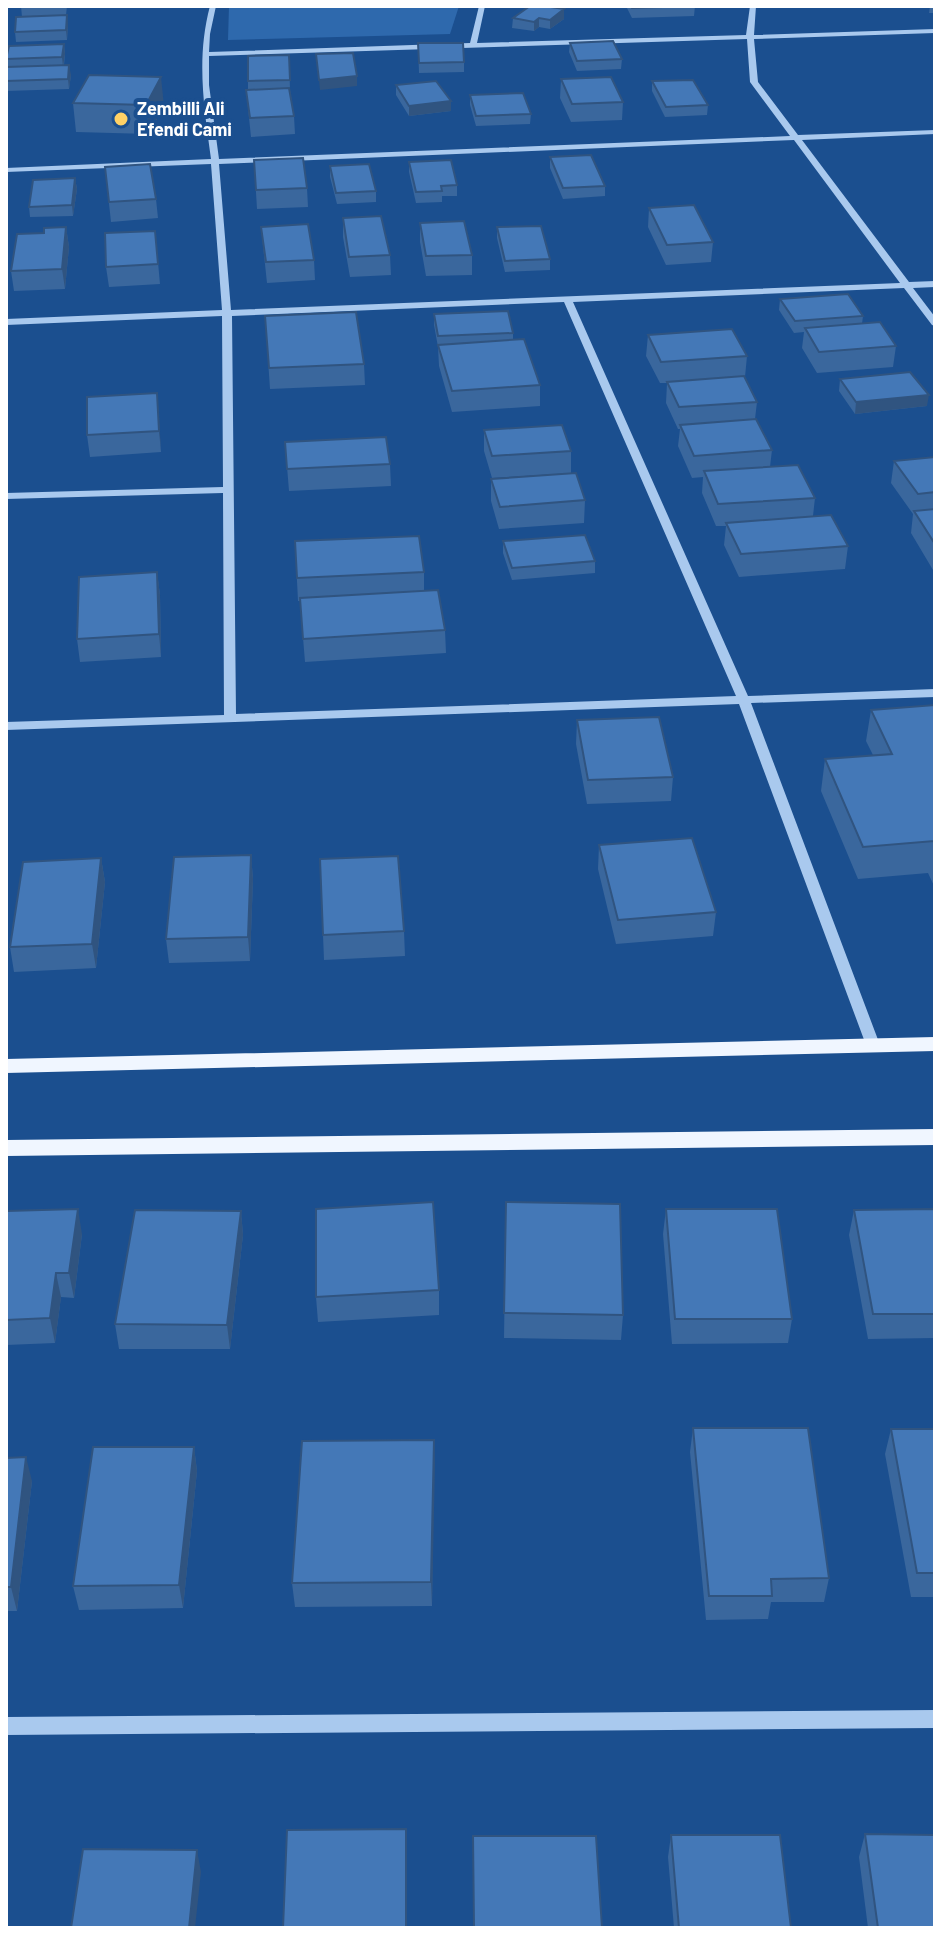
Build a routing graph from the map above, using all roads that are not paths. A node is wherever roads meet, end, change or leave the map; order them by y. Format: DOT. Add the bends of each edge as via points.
graph roads {
  1 [pos="213,6"];
  2 [pos="482,6"];
  3 [pos="753,6"];
  4 [pos="935,31"];
  5 [pos="750,35"];
  6 [pos="473,45"];
  7 [pos="205,54"];
  8 [pos="935,132"];
  9 [pos="796,137"];
  10 [pos="215,161"];
  11 [pos="6,170"];
  12 [pos="935,284"];
  13 [pos="905,285"];
  14 [pos="567,299"];
  15 [pos="227,313"];
  16 [pos="6,322"];
  17 [pos="935,323"];
  18 [pos="228,490"];
  19 [pos="6,496"];
  20 [pos="935,693"];
  21 [pos="744,700"];
  22 [pos="230,718"];
  23 [pos="6,726"];
  24 [pos="935,1044"];
  25 [pos="873,1045"];
  26 [pos="6,1066"];
  27 [pos="935,1137"];
  28 [pos="6,1148"];
  29 [pos="935,1719"];
  30 [pos="6,1726"];
  1 -- 7 [label="street"];
  2 -- 6 [label="street"];
  3 -- 5 [label="street"];
  4 -- 5 [label="street"];
  5 -- 6 [label="street"];
  5 -- 9 [label="street" via="754,82"];
  6 -- 7 [label="street"];
  7 -- 10 [label="street"];
  8 -- 9 [label="street"];
  9 -- 10 [label="street"];
  9 -- 13 [label="street"];
  10 -- 11 [label="street"];
  10 -- 15 [label="street"];
  12 -- 13 [label="street"];
  13 -- 14 [label="street"];
  13 -- 17 [label="street"];
  14 -- 15 [label="street"];
  14 -- 21 [label="street"];
  15 -- 16 [label="street"];
  15 -- 18 [label="street"];
  18 -- 19 [label="street"];
  18 -- 22 [label="street"];
  20 -- 21 [label="street"];
  21 -- 22 [label="street"];
  21 -- 25 [label="street"];
  22 -- 23 [label="street"];
  24 -- 25 [label="main road"];
  25 -- 26 [label="main road"];
  27 -- 28 [label="main road"];
  29 -- 30 [label="street"];
}
